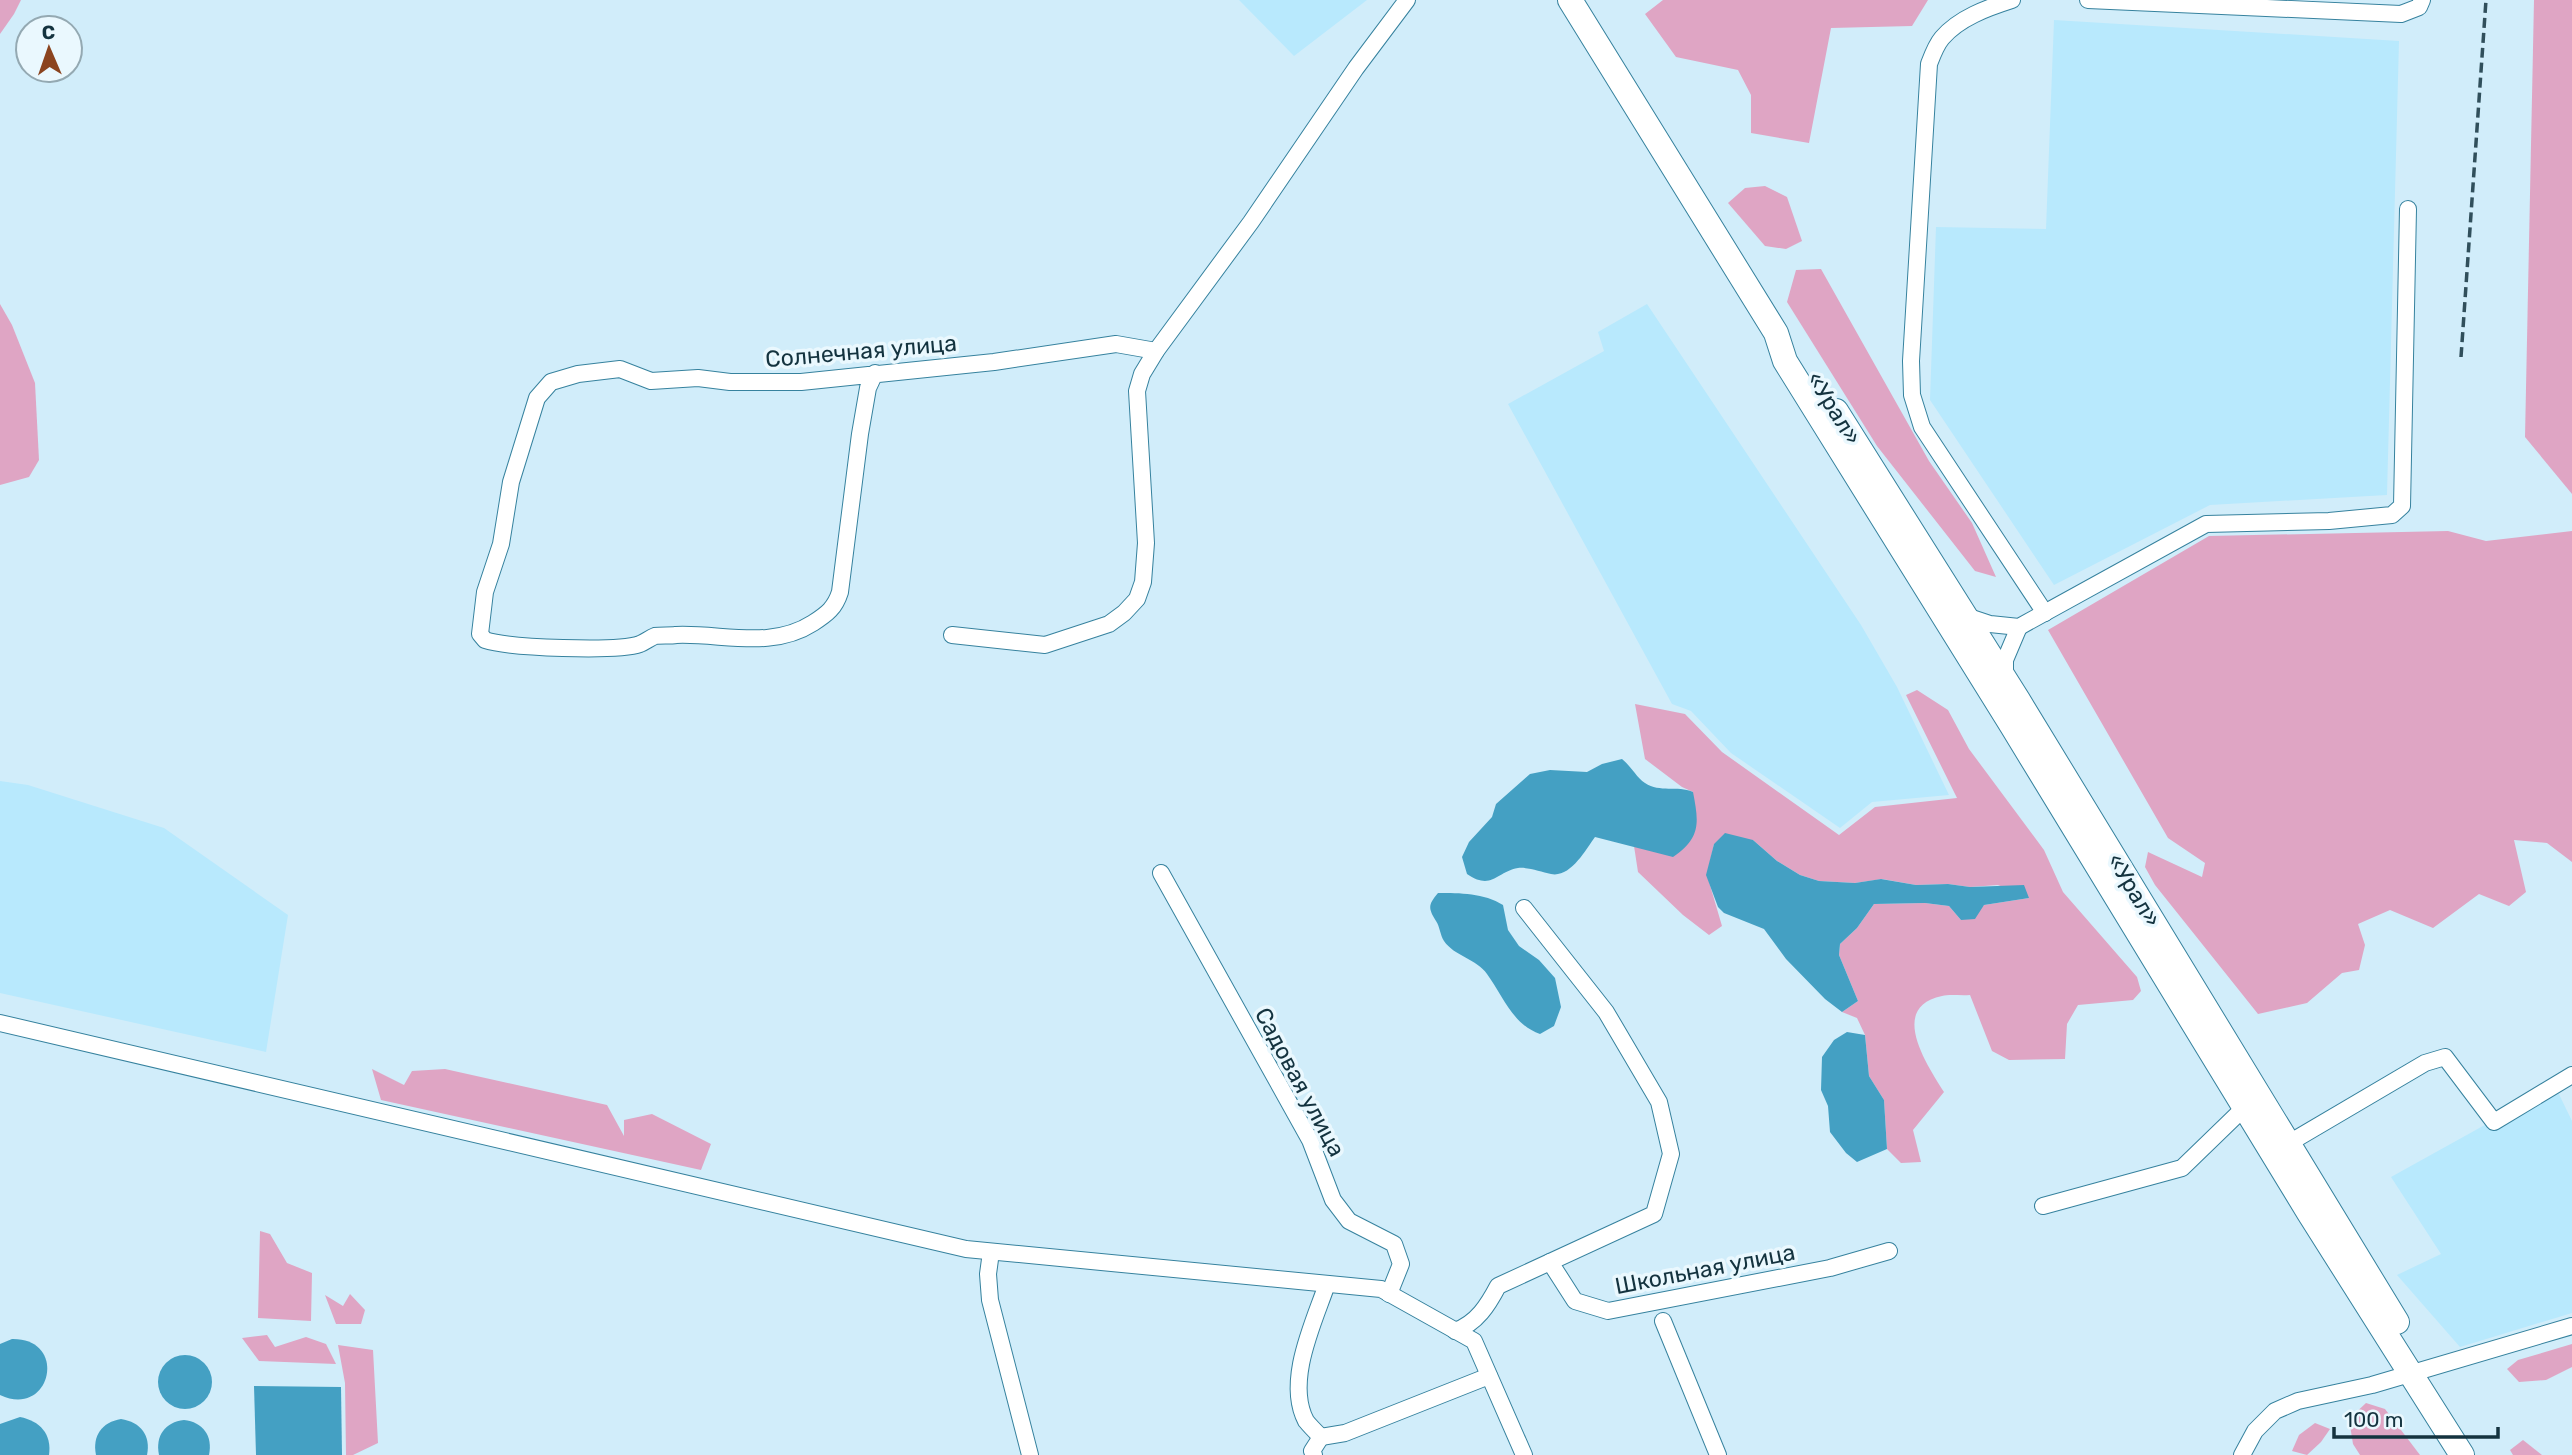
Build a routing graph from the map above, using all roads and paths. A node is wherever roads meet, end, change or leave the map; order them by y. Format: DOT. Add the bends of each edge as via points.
graph roads {
  1 [pos="1407,0"];
  2 [pos="1570,0"];
  3 [pos="2012,0"];
  4 [pos="2088,0"];
  5 [pos="2422,0"];
  6 [pos="2409,209"];
  7 [pos="1776,333"];
  8 [pos="1156,351"];
  9 [pos="874,373"];
  10 [pos="2045,613"];
  11 [pos="1966,616"];
  12 [pos="2019,627"];
  13 [pos="952,635"];
  14 [pos="2005,679"];
  15 [pos="1161,873"];
  16 [pos="1524,908"];
  17 [pos="0,1023"];
  18 [pos="2572,1075"];
  19 [pos="2245,1107"];
  20 [pos="2289,1143"];
  21 [pos="2043,1206"];
  22 [pos="1889,1251"];
  23 [pos="990,1252"];
  24 [pos="1550,1262"];
  25 [pos="1327,1284"];
  26 [pos="1389,1294"];
  27 [pos="1663,1321"];
  28 [pos="2572,1326"];
  29 [pos="1455,1331"];
  30 [pos="2394,1348"];
  31 [pos="2418,1372"];
  32 [pos="1489,1376"];
  33 [pos="2384,1381"];
  34 [pos="1321,1437"];
  35 [pos="1030,1455"];
  36 [pos="1314,1455"];
  37 [pos="1524,1455"];
  38 [pos="1718,1455"];
  39 [pos="2242,1455"];
  40 [pos="2462,1455"];
  41 [pos="2480,1455"];
  1 -- 8 [label="street"];
  2 -- 7 [label="highway, «Урал»"];
  3 -- 10 [label="street" via="1960,22 1940,40 1929,64 1912,395 1922,428"];
  4 -- 5 [label="street" via="2400,14 2419,8"];
  6 -- 10 [label="street" via="2402,506 2392,515 2329,521 2206,524"];
  7 -- 11 [label="highway, «Урал»" via="1798,351"];
  7 -- 19 [label="highway, «Урал»" via="1785,361"];
  8 -- 9 [label="street, Солнечная улица" via="1116,344"];
  8 -- 13 [label="street" via="1137,391 1146,543 1137,599 1109,624 1045,645"];
  9 -- 9 [label="street, Солнечная улица" via="801,382 651,381 620,369 551,382 537,398 511,482 480,634 485,640 515,645 606,648 639,644 654,636 757,640 802,630 828,613 840,592 866,400"];
  10 -- 12 [label="street"];
  11 -- 12 [label="street"];
  11 -- 14 [label="highway, «Урал»"];
  12 -- 14 [label="street" via="2011,641"];
  14 -- 20 [label="highway, «Урал»"];
  15 -- 26 [label="street, Садовая улица" via="1310,1140 1333,1200 1349,1221 1394,1244 1401,1264"];
  16 -- 24 [label="street" via="1606,1012 1659,1102 1671,1154 1654,1213"];
  17 -- 23 [label="street"];
  18 -- 20 [label="street" via="2494,1122 2445,1057 2424,1063"];
  19 -- 21 [label="street" via="2182,1168"];
  19 -- 30 [label="highway, «Урал»"];
  20 -- 31 [label="highway, «Урал»"];
  22 -- 24 [label="street, Школьная улица" via="1830,1268 1608,1311 1575,1301"];
  23 -- 25 [label="street"];
  23 -- 35 [label="street" via="990,1300"];
  24 -- 29 [label="street" via="1498,1286 1487,1307"];
  25 -- 26 [label="street" via="1381,1289"];
  25 -- 34 [label="street" via="1299,1368 1301,1403 1307,1421"];
  26 -- 29 [label="street"];
  27 -- 38 [label="street"];
  28 -- 31 [label="street"];
  29 -- 32 [label="street" via="1474,1341"];
  30 -- 31 [label="highway, «Урал»"];
  30 -- 33 [label="street" via="2395,1363"];
  31 -- 33 [label="street"];
  31 -- 40 [label="highway, «Урал»"];
  31 -- 41 [label="highway, «Урал»"];
  32 -- 34 [label="street" via="1345,1433"];
  32 -- 37 [label="street"];
  33 -- 39 [label="street" via="2298,1401 2275,1411 2255,1431"];
  34 -- 36 [label="street"];
}
